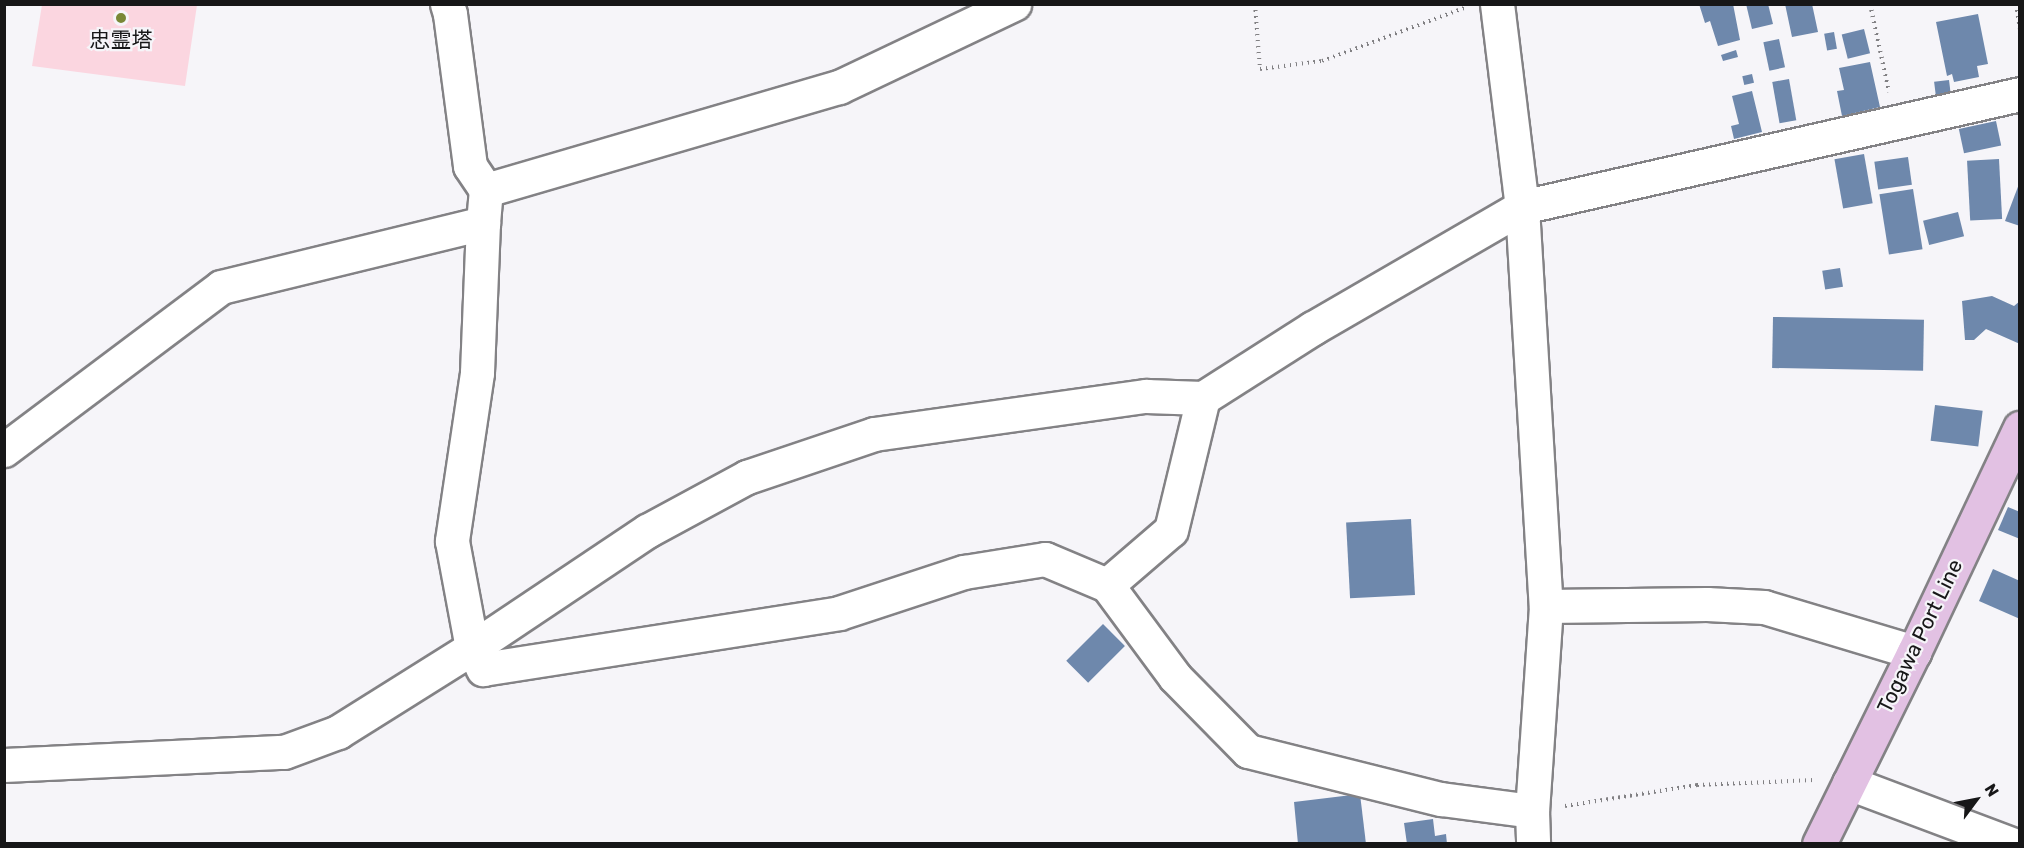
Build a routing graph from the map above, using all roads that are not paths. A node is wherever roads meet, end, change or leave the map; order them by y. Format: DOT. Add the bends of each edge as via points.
graph roads {
  1 [pos="447,4"];
  2 [pos="1014,4"];
  3 [pos="1497,4"];
  4 [pos="2019,94"];
  5 [pos="486,190"];
  6 [pos="1522,207"];
  7 [pos="483,223"];
  8 [pos="1203,398"];
  9 [pos="2018,434"];
  10 [pos="4,450"];
  11 [pos="1107,585"];
  12 [pos="1546,606"];
  13 [pos="472,648"];
  14 [pos="1914,652"];
  15 [pos="4,765"];
  16 [pos="1849,783"];
  17 [pos="1532,811"];
  18 [pos="1533,843"];
  19 [pos="1819,843"];
  20 [pos="2011,843"];
  1 -- 5 [label="street" via="471,166"];
  2 -- 5 [label="street" via="839,87"];
  3 -- 6 [label="street"];
  4 -- 6 [label="street"];
  5 -- 7 [label="street"];
  6 -- 8 [label="street" via="1313,328"];
  6 -- 12 [label="street"];
  7 -- 10 [label="street" via="221,287"];
  7 -- 13 [label="street" via="477,373 452,541"];
  8 -- 11 [label="street" via="1172,531"];
  8 -- 13 [label="street" via="1146,396 874,434 747,477 646,531"];
  9 -- 14 [label="main road, Togawa Port Line"];
  11 -- 13 [label="street" via="1045,559 964,572 839,613 483,669"];
  11 -- 17 [label="street" via="1175,677 1248,751 1441,799"];
  12 -- 14 [label="street" via="1764,607"];
  12 -- 17 [label="street"];
  13 -- 15 [label="street" via="338,732 284,752"];
  14 -- 16 [label="main road, Togawa Port Line"];
  16 -- 19 [label="main road, Togawa Port Line"];
  16 -- 20 [label="street"];
  17 -- 18 [label="street"];
}
